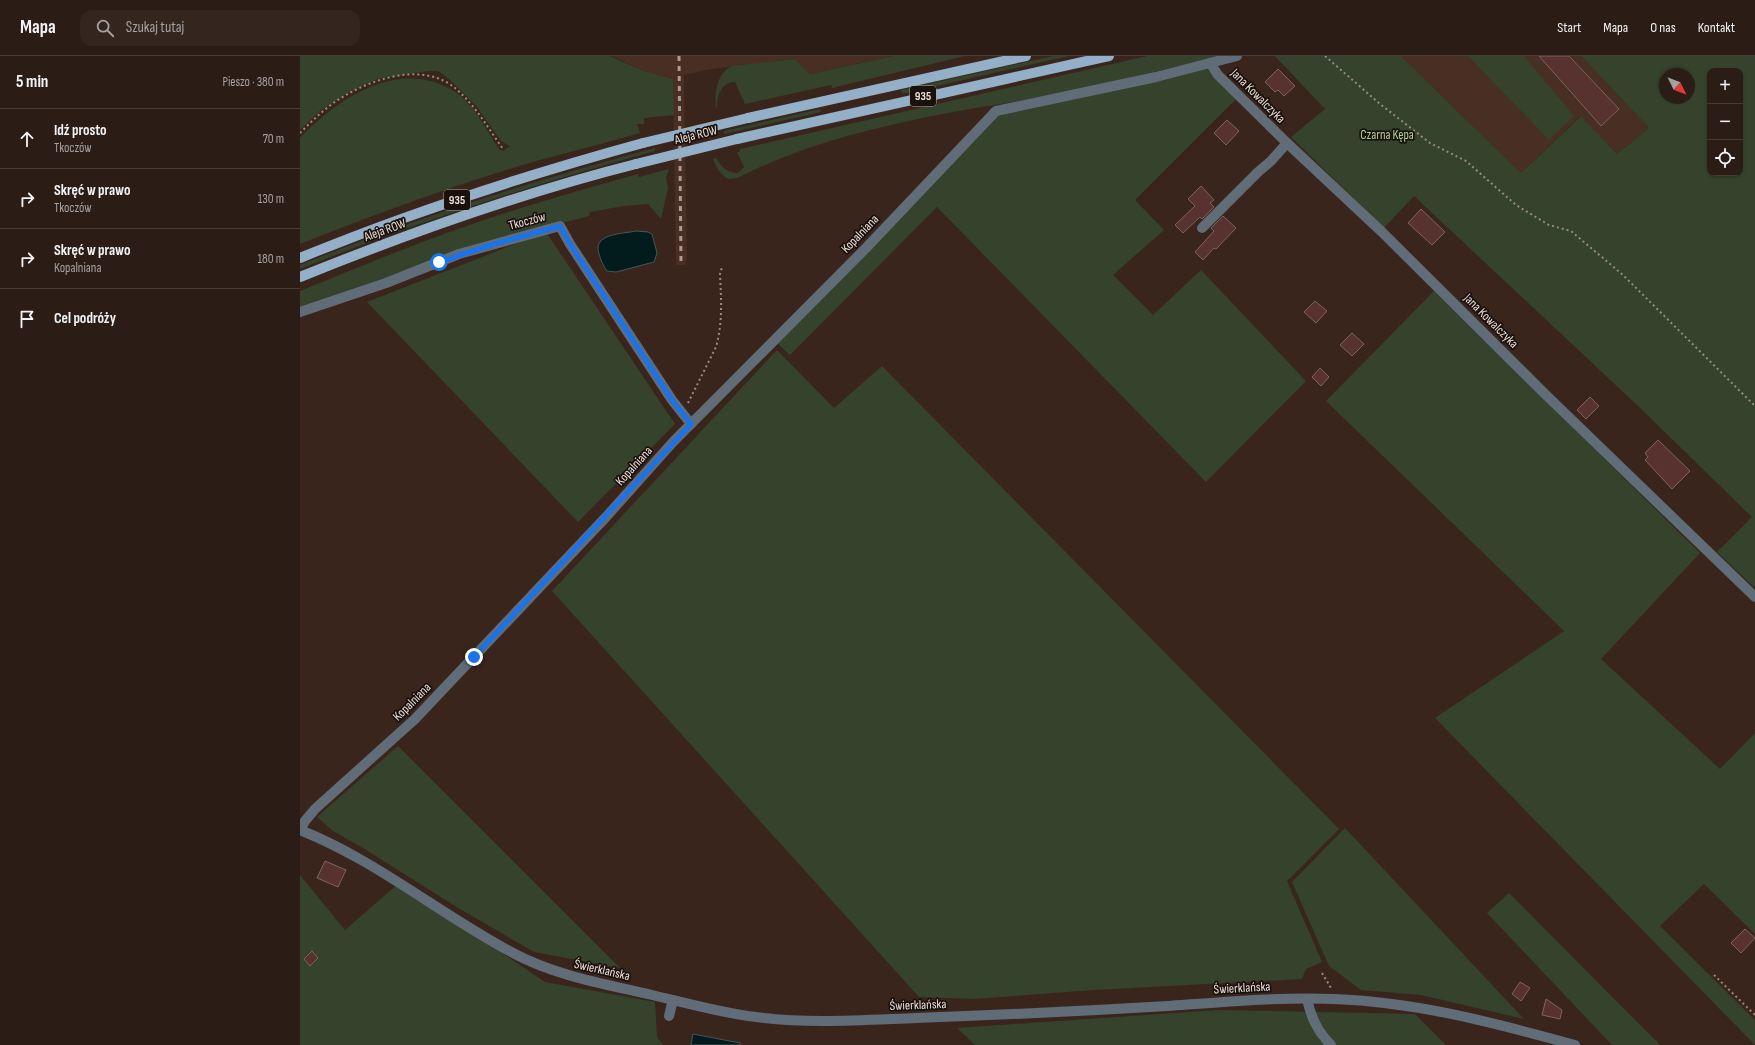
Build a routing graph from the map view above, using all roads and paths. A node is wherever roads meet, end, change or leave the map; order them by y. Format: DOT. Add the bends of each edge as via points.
graph roads {
  1 [pos="1026,56"];
  2 [pos="1109,56"];
  3 [pos="1237,56"];
  4 [pos="1325,56"];
  5 [pos="1210,63"];
  6 [pos="300,133"];
  7 [pos="1287,142"];
  8 [pos="503,149"];
  9 [pos="1202,228"];
  10 [pos="300,258"];
  11 [pos="722,267"];
  12 [pos="300,277"];
  13 [pos="300,312"];
  14 [pos="1755,406"];
  15 [pos="682,412"];
  16 [pos="691,424"];
  17 [pos="1755,597"];
  18 [pos="300,830"];
  19 [pos="1322,973"];
  20 [pos="1714,974"];
  21 [pos="1307,998"];
  22 [pos="1333,999"];
  23 [pos="673,1000"];
  24 [pos="1755,1015"];
  25 [pos="670,1016"];
  26 [pos="1331,1045"];
  27 [pos="1575,1045"];
  1 -- 10 [label="main road, Aleja ROW / 935, bridge" via="643,143 491,188 389,223"];
  2 -- 12 [label="main road, Aleja ROW / 935, bridge" via="636,164 452,220"];
  3 -- 5 [label="street, Kopalniana"];
  4 -- 14 [label="path" via="1380,104 1430,143 1466,161 1516,205 1549,225 1571,231 1623,275"];
  5 -- 7 [label="street, Jana Kowalczyka" via="1218,75"];
  5 -- 16 [label="street, Kopalniana" via="996,111 865,249"];
  6 -- 8 [label="path" via="332,104 356,90 378,81 418,75 437,78 462,94"];
  7 -- 9 [label="street"];
  7 -- 17 [label="street, Jana Kowalczyka"];
  11 -- 15 [label="path" via="720,327 716,347"];
  13 -- 15 [label="street, Tkoczów" via="386,283 459,254 560,226 589,274"];
  15 -- 16 [label="street, Tkoczów"];
  16 -- 18 [label="street, Kopalniana" via="499,631 398,735 315,809"];
  18 -- 23 [label="street, Świerklańska" via="348,852 523,958 565,974"];
  19 -- 22 [label="path" via="1330,986"];
  20 -- 24 [label="path"];
  21 -- 22 [label="street, Świerklańska"];
  21 -- 23 [label="street, Świerklańska" via="1018,1014 823,1021 759,1018"];
  21 -- 26 [label="street" via="1315,1024"];
  22 -- 27 [label="street, Świerklańska" via="1442,1011"];
  23 -- 25 [label="street"];
}
